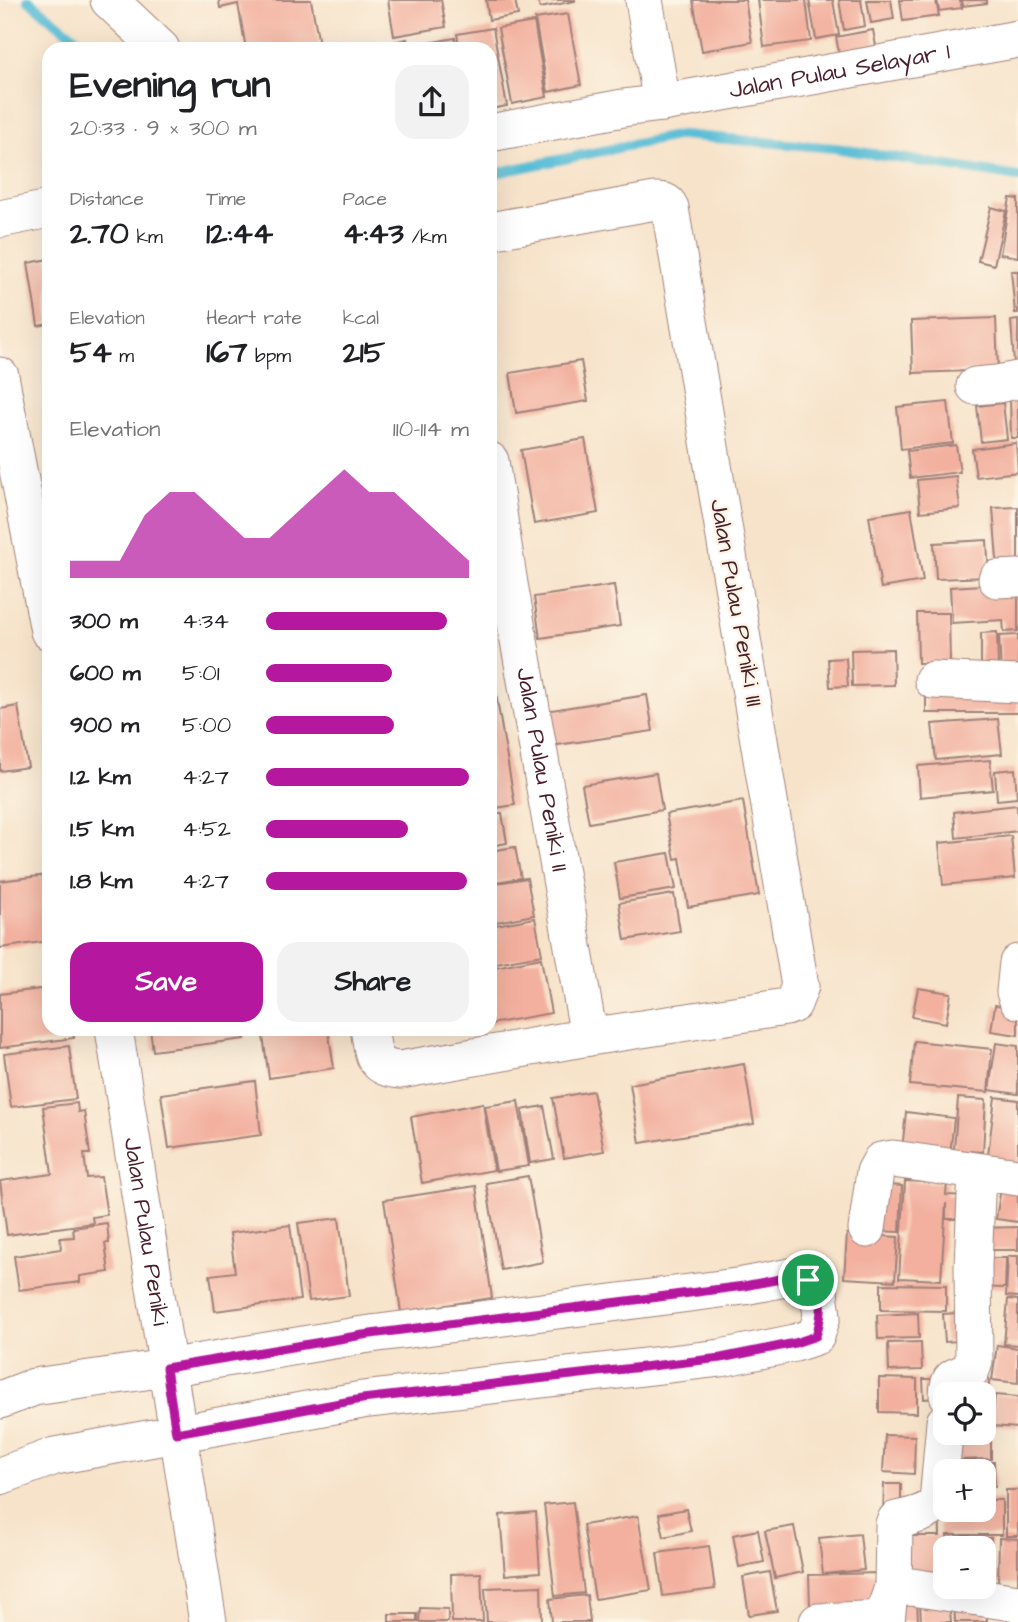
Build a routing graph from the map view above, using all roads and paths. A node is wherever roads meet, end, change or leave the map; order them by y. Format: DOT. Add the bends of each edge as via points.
graph roads {
  1 [pos="109,0"];
  2 [pos="644,0"];
  3 [pos="1018,39"];
  4 [pos="154,42"];
  5 [pos="662,103"];
  6 [pos="497,132"];
  7 [pos="42,210"];
  8 [pos="0,219"];
  9 [pos="497,230"];
  10 [pos="0,376"];
  11 [pos="1018,380"];
  12 [pos="975,386"];
  13 [pos="497,558"];
  14 [pos="499,586"];
  15 [pos="42,595"];
  16 [pos="933,680"];
  17 [pos="1018,684"];
  18 [pos="1018,962"];
  19 [pos="1018,1000"];
  20 [pos="115,1036"];
  21 [pos="370,1036"];
  22 [pos="589,1037"];
  23 [pos="977,1172"];
  24 [pos="1018,1177"];
  25 [pos="867,1229"];
  26 [pos="166,1368"];
  27 [pos="949,1382"];
  28 [pos="0,1399"];
  29 [pos="176,1433"];
  30 [pos="943,1445"];
  31 [pos="0,1476"];
  32 [pos="1018,1603"];
  33 [pos="888,1608"];
  34 [pos="208,1622"];
  35 [pos="818,1622"];
  1 -- 4 [label="street"];
  2 -- 5 [label="street"];
  3 -- 5 [label="street, Jalan Pulau Selayar 1"];
  5 -- 6 [label="street, Jalan Pulau Selayar 1"];
  7 -- 8 [label="street"];
  9 -- 22 [label="street, Jalan Pulau Peniki III" via="655,201 668,203 800,986 793,1004 786,1007"];
  10 -- 15 [label="street"];
  11 -- 12 [label="street"];
  13 -- 14 [label="street, Jalan Pulau Peniki II"];
  14 -- 22 [label="street, Jalan Pulau Peniki II"];
  16 -- 17 [label="street"];
  18 -- 19 [label="street"];
  20 -- 26 [label="street, Jalan Pulau Peniki"];
  21 -- 22 [label="street" via="379,1064 400,1070"];
  23 -- 24 [label="street"];
  23 -- 25 [label="street" via="881,1161 874,1172"];
  23 -- 27 [label="street" via="974,1362 971,1370"];
  26 -- 28 [label="street" via="34,1387"];
  26 -- 29 [label="street, Jalan Pulau Peniki"];
  26 -- 29 [label="street" via="363,1335 790,1277 808,1280 819,1292 822,1316 816,1336 795,1343 721,1358 362,1399"];
  29 -- 31 [label="street" via="55,1456"];
  29 -- 34 [label="street, Jalan Pulau Peniki"];
  30 -- 33 [label="street" via="935,1507 894,1524"];
  32 -- 33 [label="street" via="912,1587"];
  33 -- 35 [label="street"];
}
